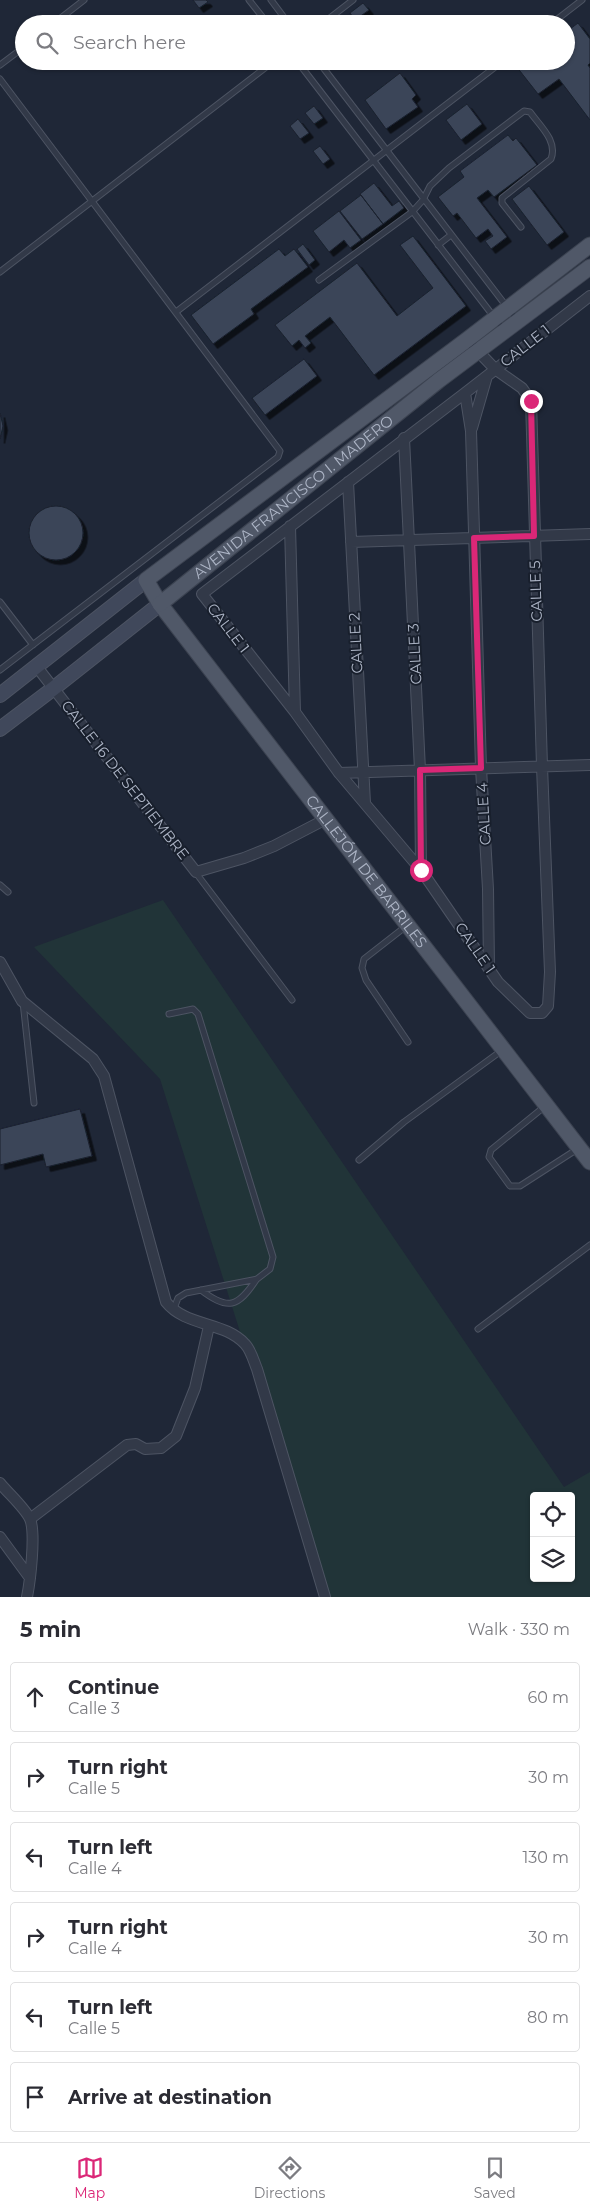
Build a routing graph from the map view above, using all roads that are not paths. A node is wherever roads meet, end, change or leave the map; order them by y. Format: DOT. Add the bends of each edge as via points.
graph roads {
  1 [pos="84,0"];
  2 [pos="249,0"];
  3 [pos="271,0"];
  4 [pos="353,0"];
  5 [pos="582,0"];
  6 [pos="65,15"];
  7 [pos="261,15"];
  8 [pos="282,15"];
  9 [pos="334,15"];
  10 [pos="563,15"];
  11 [pos="15,54"];
  12 [pos="0,65"];
  13 [pos="262,70"];
  14 [pos="304,70"];
  15 [pos="325,70"];
  16 [pos="491,70"];
  17 [pos="0,79"];
  18 [pos="387,150"];
  19 [pos="373,160"];
  20 [pos="423,200"];
  21 [pos="92,201"];
  22 [pos="412,212"];
  23 [pos="521,227"];
  24 [pos="451,235"];
  25 [pos="438,245"];
  26 [pos="590,245"];
  27 [pos="590,267"];
  28 [pos="0,272"];
  29 [pos="319,280"];
  30 [pos="590,296"];
  31 [pos="508,308"];
  32 [pos="176,312"];
  33 [pos="495,318"];
  34 [pos="518,320"];
  35 [pos="504,330"];
  36 [pos="472,345"];
  37 [pos="491,372"];
  38 [pos="465,393"];
  39 [pos="471,431"];
  40 [pos="404,438"];
  41 [pos="348,482"];
  42 [pos="290,526"];
  43 [pos="590,534"];
  44 [pos="534,536"];
  45 [pos="474,538"];
  46 [pos="410,540"];
  47 [pos="351,542"];
  48 [pos="146,580"];
  49 [pos="0,602"];
  50 [pos="160,604"];
  51 [pos="33,645"];
  52 [pos="37,667"];
  53 [pos="0,670"];
  54 [pos="54,688"];
  55 [pos="0,695"];
  56 [pos="295,712"];
  57 [pos="0,729"];
  58 [pos="590,765"];
  59 [pos="542,766"];
  60 [pos="481,768"];
  61 [pos="420,770"];
  62 [pos="363,772"];
  63 [pos="339,773"];
  64 [pos="365,803"];
  65 [pos="326,819"];
  66 [pos="421,870"];
  67 [pos="196,872"];
  68 [pos="0,886"];
  69 [pos="8,892"];
  70 [pos="408,925"];
  71 [pos="0,962"];
  72 [pos="490,969"];
  73 [pos="292,1000"];
  74 [pos="22,1001"];
  75 [pos="542,1013"];
  76 [pos="169,1014"];
  77 [pos="408,1042"];
  78 [pos="503,1049"];
  79 [pos="34,1104"];
  80 [pos="547,1106"];
  81 [pos="579,1148"];
  82 [pos="359,1160"];
  83 [pos="590,1162"];
  84 [pos="590,1245"];
  85 [pos="257,1279"];
  86 [pos="201,1290"];
  87 [pos="173,1311"];
  88 [pos="209,1326"];
  89 [pos="478,1330"];
  90 [pos="0,1483"];
  91 [pos="30,1519"];
  92 [pos="0,1537"];
  93 [pos="30,1578"];
  94 [pos="27,1597"];
  95 [pos="325,1597"];
  1 -- 6 [label="lane"];
  2 -- 7 [label="lane"];
  3 -- 8 [label="lane"];
  4 -- 9 [label="lane"];
  5 -- 10 [label="lane"];
  11 -- 12 [label="lane"];
  13 -- 21 [label="lane"];
  14 -- 19 [label="lane"];
  15 -- 18 [label="lane"];
  16 -- 18 [label="lane"];
  17 -- 21 [label="lane"];
  18 -- 19 [label="lane"];
  18 -- 20 [label="lane"];
  19 -- 22 [label="lane"];
  19 -- 32 [label="lane"];
  20 -- 22 [label="lane"];
  20 -- 23 [label="lane" via="430,186 449,168 524,111 530,112 554,151 551,159 502,198"];
  20 -- 24 [label="lane"];
  21 -- 28 [label="lane"];
  21 -- 32 [label="lane"];
  22 -- 25 [label="lane"];
  22 -- 29 [label="lane"];
  24 -- 25 [label="lane"];
  24 -- 31 [label="lane"];
  25 -- 33 [label="lane"];
  26 -- 31 [label="main road, AVENIDA FRANCISCO I. MADERO"];
  27 -- 34 [label="main road, AVENIDA FRANCISCO I. MADERO"];
  30 -- 37 [label="street, CALLE 1"];
  31 -- 33 [label="main road, AVENIDA FRANCISCO I. MADERO"];
  31 -- 34 [label="lane"];
  32 -- 51 [label="lane" via="277,445 278,457"];
  33 -- 35 [label="lane"];
  33 -- 36 [label="main road, AVENIDA FRANCISCO I. MADERO"];
  34 -- 35 [label="main road, AVENIDA FRANCISCO I. MADERO"];
  35 -- 36 [label="main road, AVENIDA FRANCISCO I. MADERO"];
  36 -- 37 [label="street, CALLE 5"];
  36 -- 48 [label="main road, AVENIDA FRANCISCO I. MADERO"];
  36 -- 50 [label="main road, AVENIDA FRANCISCO I. MADERO"];
  37 -- 38 [label="street, CALLE 1"];
  37 -- 39 [label="street, CALLE 4"];
  37 -- 44 [label="street, CALLE 5" via="522,388 531,401"];
  38 -- 39 [label="street, CALLE 4"];
  38 -- 40 [label="street, CALLE 1"];
  39 -- 45 [label="street, CALLE 4"];
  40 -- 41 [label="street, CALLE 1"];
  40 -- 46 [label="street, CALLE 3"];
  41 -- 42 [label="street, CALLE 1"];
  41 -- 47 [label="street, CALLE 2"];
  42 -- 56 [label="street"];
  42 -- 56 [label="street, CALLE 1" via="202,594"];
  43 -- 44 [label="street"];
  44 -- 45 [label="street"];
  44 -- 59 [label="street, CALLE 5"];
  45 -- 46 [label="street"];
  45 -- 60 [label="street, CALLE 4"];
  46 -- 47 [label="street"];
  46 -- 61 [label="street, CALLE 3"];
  47 -- 62 [label="street, CALLE 2"];
  48 -- 50 [label="main road, CALLEJÓN DE BARRILES"];
  48 -- 52 [label="main road, AVENIDA FRANCISCO I. MADERO"];
  49 -- 51 [label="lane"];
  50 -- 54 [label="main road, AVENIDA FRANCISCO I. MADERO"];
  50 -- 65 [label="main road, CALLEJÓN DE BARRILES"];
  51 -- 53 [label="lane"];
  52 -- 54 [label="street, CALLE 16 DE SEPTIEMBRE"];
  52 -- 55 [label="main road, AVENIDA FRANCISCO I. MADERO"];
  54 -- 57 [label="main road, AVENIDA FRANCISCO I. MADERO"];
  54 -- 67 [label="street, CALLE 16 DE SEPTIEMBRE"];
  56 -- 63 [label="street, CALLE 1"];
  58 -- 59 [label="street"];
  59 -- 60 [label="street"];
  59 -- 75 [label="street, CALLE 5" via="550,972 548,1006"];
  60 -- 61 [label="street"];
  60 -- 72 [label="street, CALLE 4"];
  61 -- 62 [label="street"];
  61 -- 66 [label="street, CALLE 3"];
  62 -- 63 [label="street"];
  62 -- 64 [label="street, CALLE 2"];
  63 -- 64 [label="street, CALLE 1"];
  64 -- 66 [label="street, CALLE 1"];
  65 -- 67 [label="street" via="259,852"];
  65 -- 70 [label="main road, CALLEJÓN DE BARRILES"];
  66 -- 72 [label="street, CALLE 1"];
  67 -- 73 [label="lane"];
  68 -- 69 [label="lane"];
  70 -- 77 [label="lane" via="364,959 362,968 366,980"];
  70 -- 78 [label="main road, CALLEJÓN DE BARRILES"];
  71 -- 74 [label="street"];
  72 -- 75 [label="street, CALLE 1" via="498,982 530,1013"];
  74 -- 79 [label="lane"];
  74 -- 87 [label="street" via="93,1059 104,1076 166,1302"];
  76 -- 85 [label="lane" via="193,1009 198,1014 273,1257 270,1269"];
  78 -- 80 [label="main road, CALLEJÓN DE BARRILES"];
  78 -- 82 [label="lane" via="404,1122"];
  80 -- 81 [label="main road, CALLEJÓN DE BARRILES"];
  80 -- 81 [label="lane" via="491,1150 489,1157 510,1186 520,1186"];
  81 -- 83 [label="main road, CALLEJÓN DE BARRILES"];
  84 -- 89 [label="lane"];
  85 -- 86 [label="lane"];
  85 -- 86 [label="lane" via="237,1302 225,1304 214,1301"];
  86 -- 87 [label="lane" via="186,1292 178,1298"];
  87 -- 88 [label="street"];
  88 -- 91 [label="street" via="195,1388 176,1436 161,1448 127,1445"];
  88 -- 95 [label="street" via="229,1333 246,1345 257,1370"];
  90 -- 91 [label="street"];
  91 -- 93 [label="street"];
  92 -- 93 [label="street"];
  93 -- 94 [label="street"];
}
